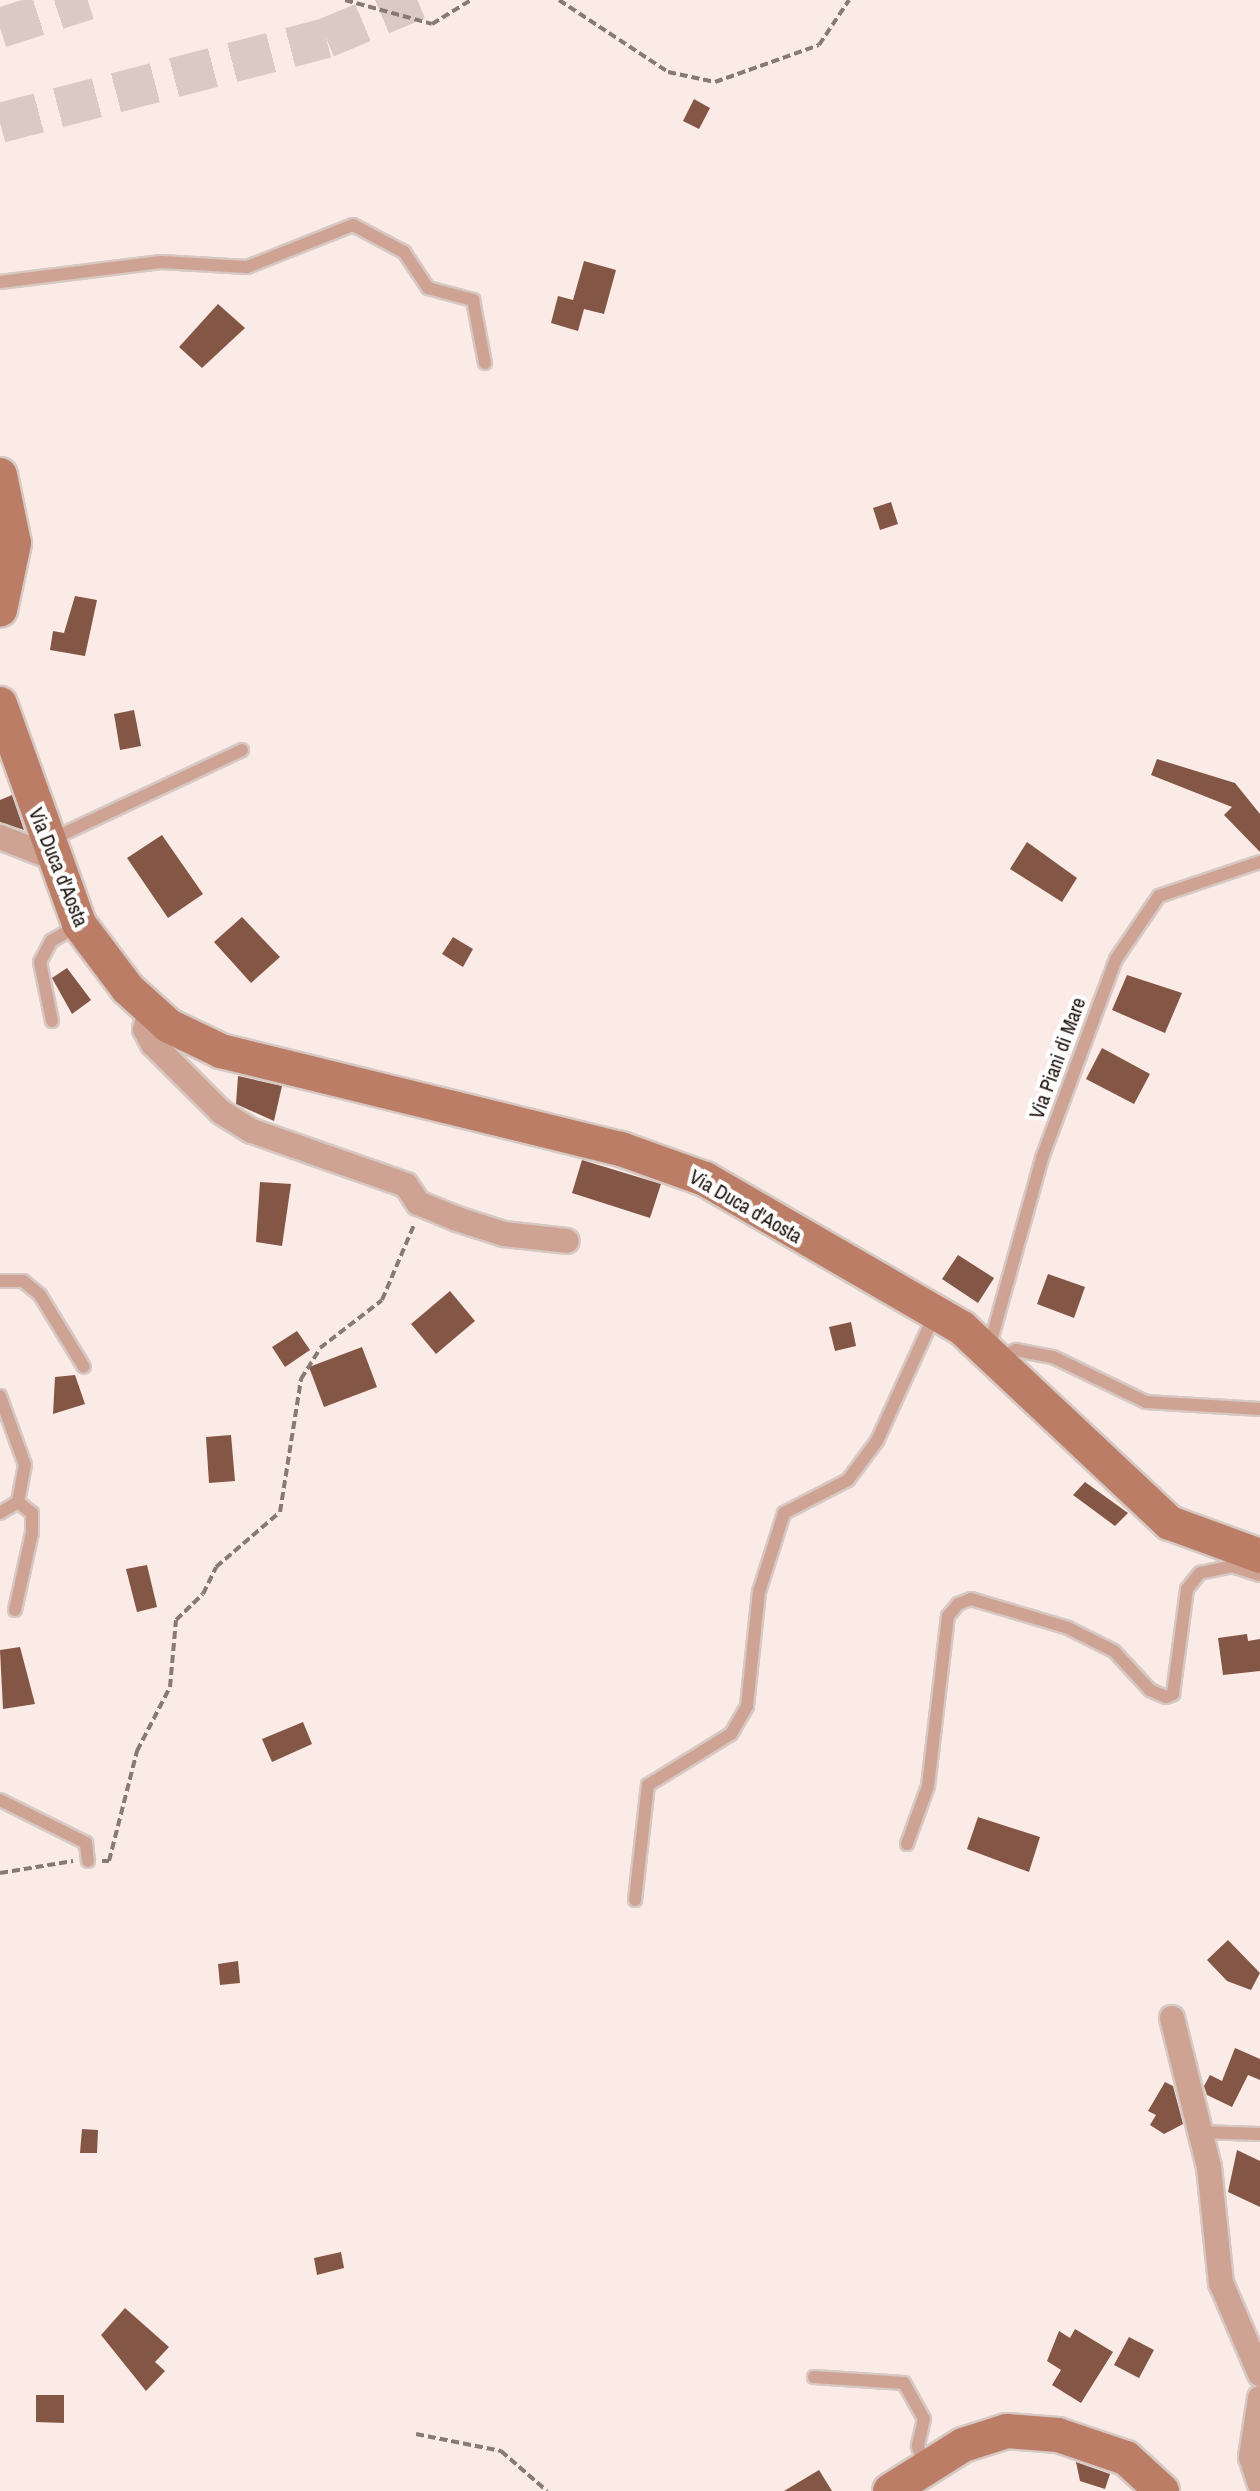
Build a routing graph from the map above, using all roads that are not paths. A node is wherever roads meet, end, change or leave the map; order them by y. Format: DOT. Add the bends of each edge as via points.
graph roads {
  1 [pos="0,282"];
  2 [pos="485,363"];
  3 [pos="0,475"];
  4 [pos="0,610"];
  5 [pos="0,704"];
  6 [pos="242,750"];
  7 [pos="0,837"];
  8 [pos="49,849"];
  9 [pos="1260,862"];
  10 [pos="79,924"];
  11 [pos="150,1012"];
  12 [pos="52,1021"];
  13 [pos="567,1241"];
  14 [pos="0,1281"];
  15 [pos="937,1311"];
  16 [pos="995,1353"];
  17 [pos="84,1367"];
  18 [pos="0,1396"];
  19 [pos="1260,1409"];
  20 [pos="18,1502"];
  21 [pos="0,1513"];
  22 [pos="1260,1556"];
  23 [pos="1260,1575"];
  24 [pos="15,1610"];
  25 [pos="0,1800"];
  26 [pos="907,1844"];
  27 [pos="88,1861"];
  28 [pos="635,1900"];
  29 [pos="1172,2018"];
  30 [pos="1200,2132"];
  31 [pos="1260,2134"];
  32 [pos="1260,2374"];
  33 [pos="814,2377"];
  34 [pos="1260,2398"];
  35 [pos="925,2468"];
  36 [pos="1260,2484"];
  37 [pos="890,2491"];
  38 [pos="1162,2491"];
  1 -- 2 [label="lane" via="161,262 247,267 353,225 404,252 428,288 473,300"];
  3 -- 4 [label="main road" via="14,543"];
  5 -- 8 [label="main road, Via Duca d'Aosta"];
  6 -- 8 [label="lane"];
  7 -- 8 [label="street"];
  8 -- 10 [label="main road, Via Duca d'Aosta"];
  9 -- 16 [label="lane, Via Piani di Mare" via="1159,896 1116,959 1042,1158"];
  10 -- 11 [label="main road, Via Duca d'Aosta"];
  10 -- 12 [label="lane" via="51,941 40,962"];
  11 -- 13 [label="street, Via Duca d'Aosta" via="145,1029 153,1044 221,1112 286,1146 406,1185 418,1203 504,1234"];
  11 -- 15 [label="main road, Via Duca d'Aosta" via="221,1051 664,1162"];
  14 -- 17 [label="lane" via="23,1281 40,1295"];
  15 -- 16 [label="main road, Via Duca d'Aosta"];
  15 -- 28 [label="lane" via="877,1441 848,1480 784,1513 759,1592 747,1706 731,1734 648,1785"];
  16 -- 19 [label="lane" via="1016,1350 1068,1362 1146,1402"];
  16 -- 22 [label="main road, Via Duca d'Aosta" via="1170,1523"];
  18 -- 20 [label="lane" via="25,1465"];
  20 -- 21 [label="lane"];
  20 -- 24 [label="lane" via="32,1513 32,1533"];
  23 -- 26 [label="lane" via="1232,1566 1200,1573 1187,1589 1173,1694 1166,1697 1150,1690 1114,1651 1068,1628 971,1599 958,1604 948,1616 928,1786"];
  25 -- 27 [label="lane" via="86,1843"];
  29 -- 30 [label="street"];
  30 -- 31 [label="lane"];
  30 -- 32 [label="street" via="1221,2283"];
  33 -- 35 [label="lane" via="904,2383 919,2399"];
  34 -- 36 [label="street" via="1251,2457"];
  35 -- 37 [label="main road"];
  35 -- 38 [label="main road" via="982,2435 1033,2432 1126,2458"];
}
